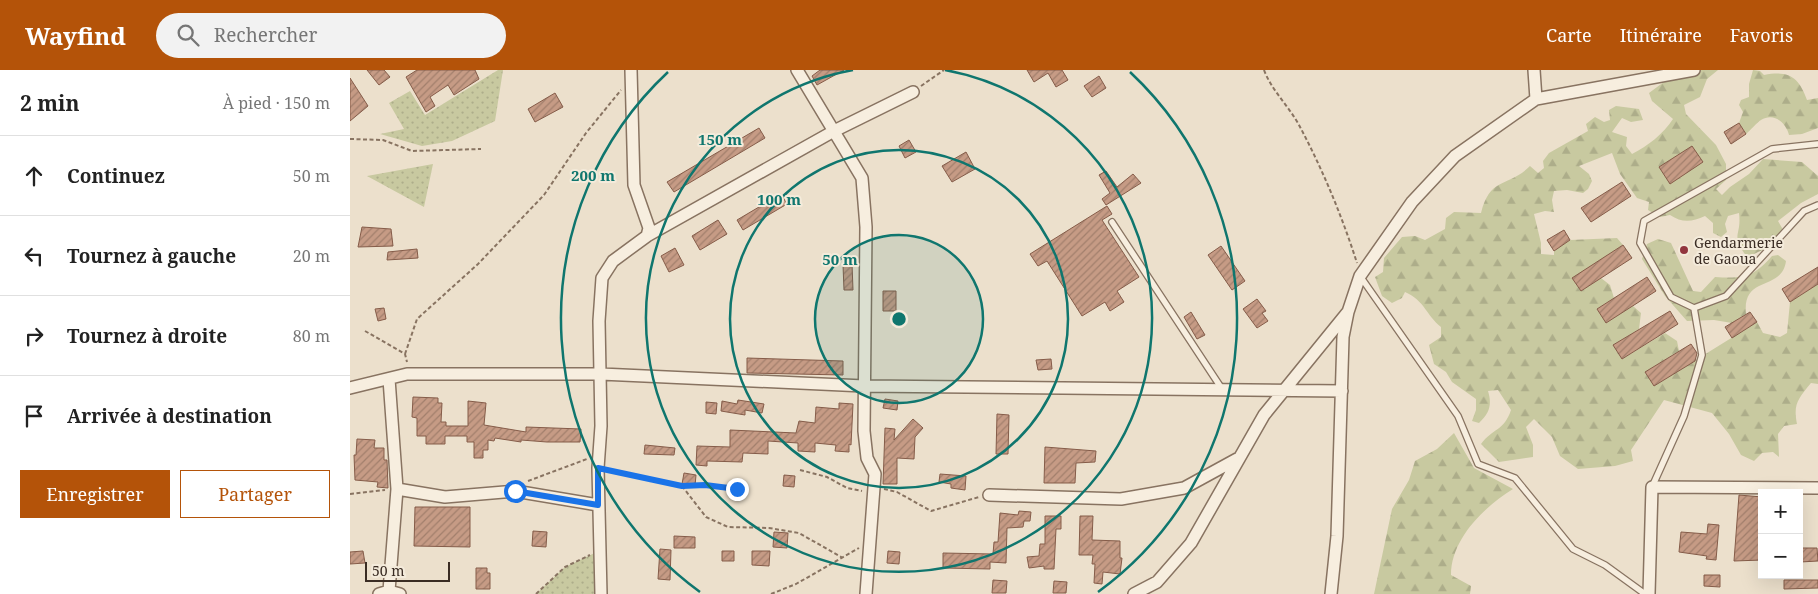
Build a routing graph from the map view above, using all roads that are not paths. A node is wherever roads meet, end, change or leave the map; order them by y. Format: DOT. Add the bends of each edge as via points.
graph roads {
  1 [pos="797,70"];
  2 [pos="1534,70"];
  3 [pos="1694,70"];
  4 [pos="631,74"];
  5 [pos="913,92"];
  6 [pos="1536,99"];
  7 [pos="834,131"];
  8 [pos="1818,144"];
  9 [pos="1818,205"];
  10 [pos="1112,222"];
  11 [pos="647,236"];
  12 [pos="1360,276"];
  13 [pos="1694,308"];
  14 [pos="1348,312"];
  15 [pos="601,374"];
  16 [pos="389,379"];
  17 [pos="864,386"];
  18 [pos="350,388"];
  19 [pos="1222,389"];
  20 [pos="1284,390"];
  21 [pos="1342,391"];
  22 [pos="1237,459"];
  23 [pos="1652,486"];
  24 [pos="1818,488"];
  25 [pos="397,489"];
  26 [pos="989,495"];
  27 [pos="598,505"];
  28 [pos="601,588"];
  29 [pos="389,593"];
  30 [pos="607,594"];
  31 [pos="866,594"];
  32 [pos="1134,594"];
  33 [pos="1331,594"];
  34 [pos="1645,594"];
  35 [pos="1648,594"];
  1 -- 7 [label="street"];
  2 -- 6 [label="street"];
  3 -- 6 [label="street"];
  4 -- 11 [label="street" via="634,185 649,228"];
  5 -- 7 [label="street"];
  6 -- 12 [label="street" via="1455,156 1412,202"];
  7 -- 11 [label="street"];
  7 -- 17 [label="street" via="862,178 866,227"];
  8 -- 13 [label="lane" via="1772,149 1644,220 1640,243 1671,297"];
  9 -- 13 [label="lane" via="1804,211 1726,296"];
  10 -- 19 [label="lane"];
  11 -- 15 [label="street" via="613,261 602,278 599,321"];
  12 -- 14 [label="street"];
  12 -- 34 [label="lane" via="1458,416 1478,464 1515,478 1573,549 1605,565"];
  13 -- 23 [label="lane" via="1702,355 1684,416"];
  14 -- 20 [label="street"];
  14 -- 21 [label="street" via="1343,337"];
  15 -- 16 [label="street" via="412,374"];
  15 -- 17 [label="street"];
  15 -- 27 [label="street"];
  16 -- 18 [label="street"];
  16 -- 25 [label="street"];
  17 -- 19 [label="street"];
  17 -- 31 [label="street" via="864,431 868,458 875,474"];
  19 -- 20 [label="street"];
  20 -- 21 [label="street"];
  20 -- 22 [label="street"];
  21 -- 33 [label="street" via="1337,536"];
  22 -- 26 [label="street" via="1184,488 1121,499"];
  22 -- 32 [label="street" via="1191,543 1157,582"];
  23 -- 24 [label="street"];
  23 -- 35 [label="street"];
  25 -- 27 [label="street" via="445,496 515,491"];
  25 -- 29 [label="street"];
  27 -- 28 [label="street"];
  28 -- 30 [label="street"];
}
